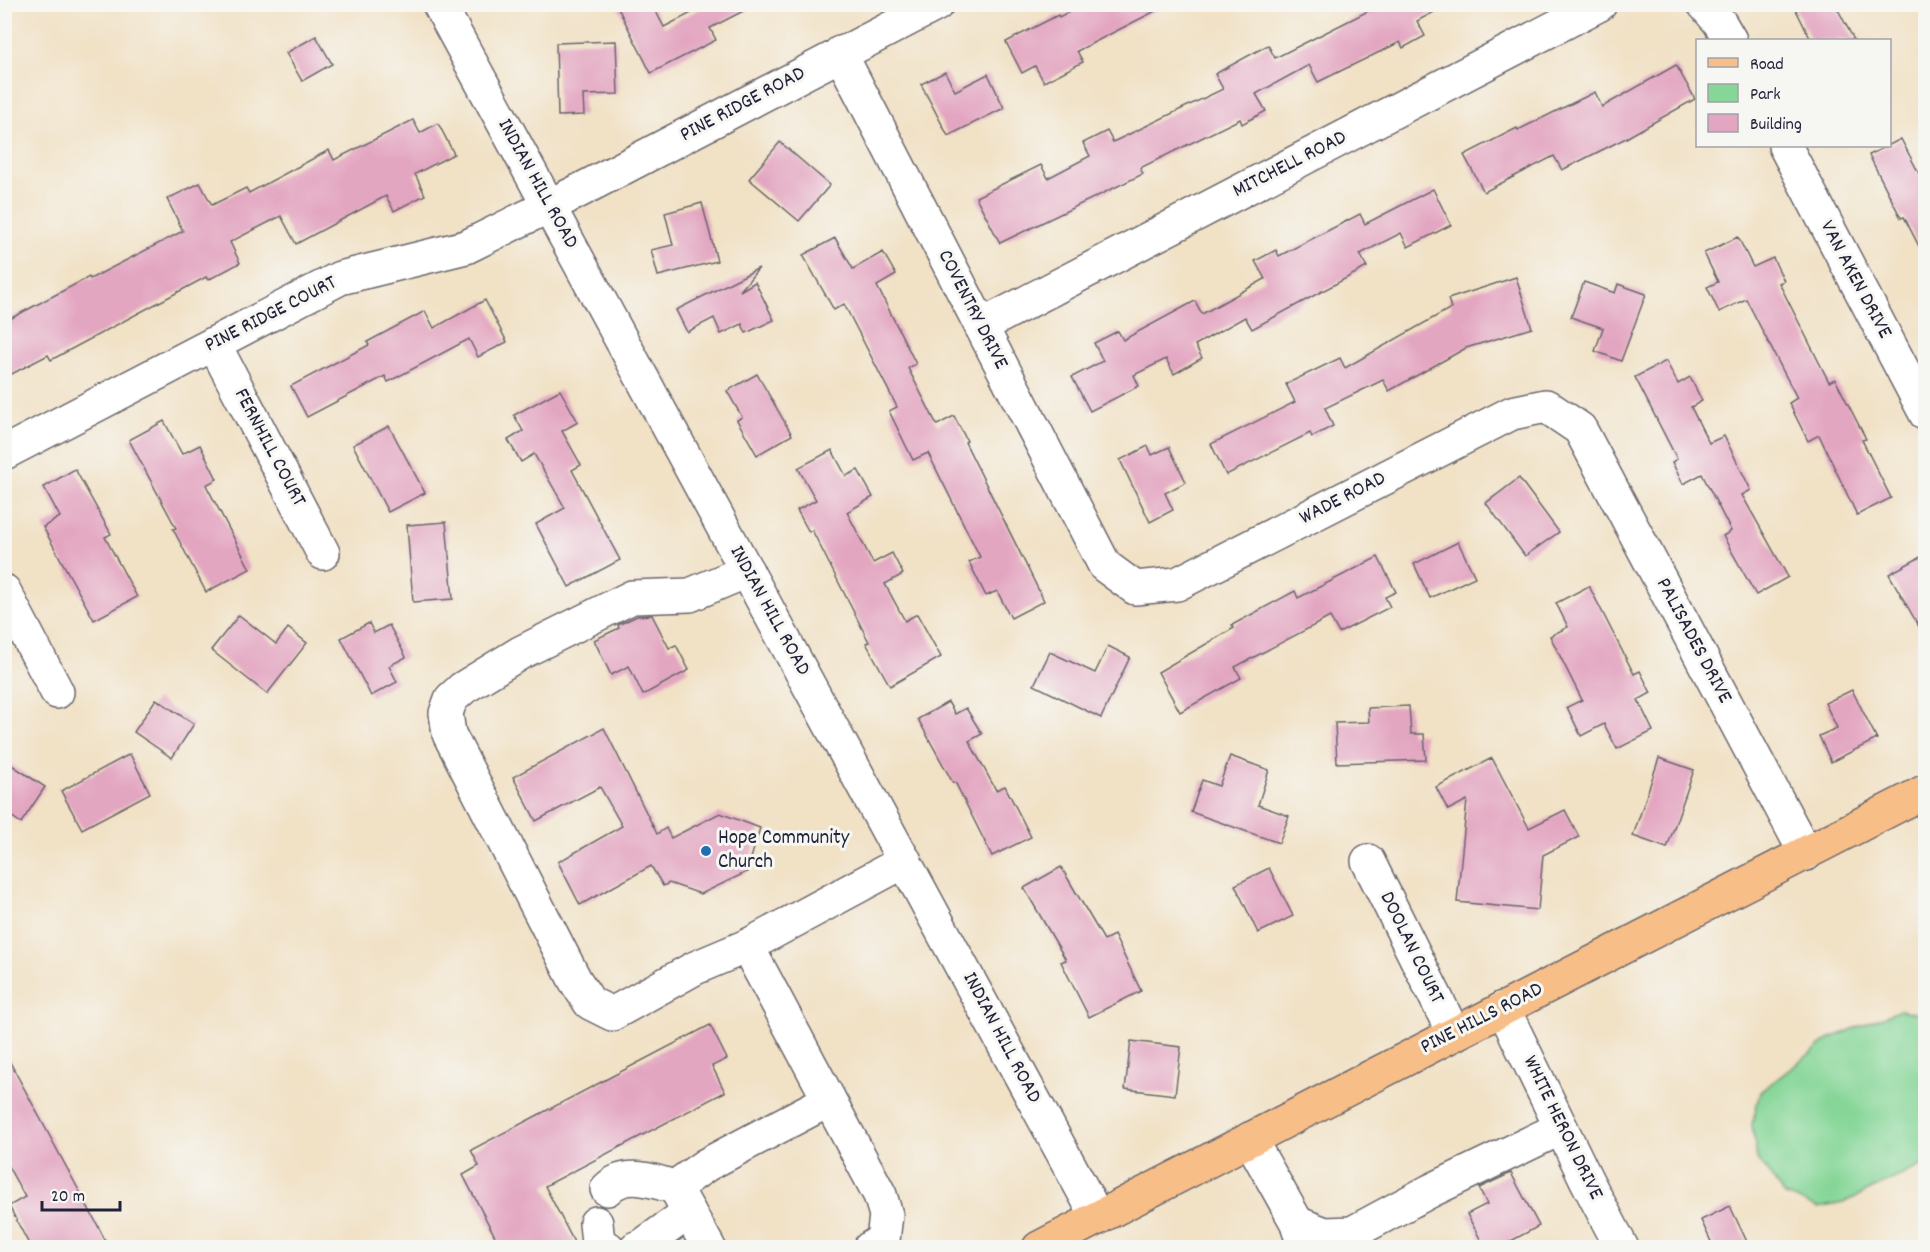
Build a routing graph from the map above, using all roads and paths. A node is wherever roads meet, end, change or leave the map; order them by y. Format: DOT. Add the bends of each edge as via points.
graph roads {
  1 [pos="439,4"];
  2 [pos="937,4"];
  3 [pos="1600,4"];
  4 [pos="840,53"];
  5 [pos="1786,147"];
  6 [pos="549,206"];
  7 [pos="981,326"];
  8 [pos="214,344"];
  9 [pos="1926,414"];
  10 [pos="1581,429"];
  11 [pos="4,453"];
  12 [pos="323,553"];
  13 [pos="1105,566"];
  14 [pos="747,571"];
  15 [pos="4,591"];
  16 [pos="57,692"];
  17 [pos="1926,791"];
  18 [pos="1806,854"];
  19 [pos="904,861"];
  20 [pos="1368,861"];
  21 [pos="747,946"];
  22 [pos="1503,1008"];
  23 [pos="1454,1034"];
  24 [pos="829,1100"];
  25 [pos="1561,1128"];
  26 [pos="1250,1139"];
  27 [pos="607,1189"];
  28 [pos="682,1199"];
  29 [pos="1098,1218"];
  30 [pos="1300,1235"];
  31 [pos="636,1248"];
  32 [pos="709,1248"];
  33 [pos="870,1248"];
  34 [pos="1040,1248"];
  35 [pos="1622,1248"];
  1 -- 6 [label="street, INDIAN HILL ROAD"];
  2 -- 4 [label="street, PINE RIDGE ROAD"];
  3 -- 7 [label="street, MITCHELL ROAD"];
  4 -- 6 [label="street, PINE RIDGE ROAD"];
  4 -- 7 [label="street, COVENTRY DRIVE"];
  5 -- 9 [label="street, VAN AKEN DRIVE"];
  6 -- 8 [label="street, PINE RIDGE COURT" via="466,247 340,278"];
  6 -- 14 [label="street, INDIAN HILL ROAD"];
  7 -- 13 [label="street, COVENTRY DRIVE"];
  8 -- 11 [label="street, PINE RIDGE COURT"];
  8 -- 12 [label="street, FERNHILL COURT"];
  10 -- 13 [label="street, WADE ROAD" via="1546,406 1512,413 1177,584 1135,588"];
  10 -- 18 [label="street, PALISADES DRIVE"];
  14 -- 19 [label="street, INDIAN HILL ROAD"];
  14 -- 21 [label="street" via="690,595 632,597 520,653 463,688 451,699 446,713 450,734 575,981 590,1003 612,1014 695,968"];
  15 -- 16 [label="street"];
  17 -- 18 [label="main road, PINE HILLS ROAD"];
  18 -- 22 [label="main road, PINE HILLS ROAD"];
  19 -- 21 [label="street"];
  19 -- 29 [label="street, INDIAN HILL ROAD"];
  20 -- 23 [label="street, DOOLAN COURT"];
  21 -- 24 [label="street"];
  22 -- 23 [label="main road, PINE HILLS ROAD"];
  22 -- 25 [label="street, WHITE HERON DRIVE"];
  23 -- 26 [label="main road, PINE HILLS ROAD"];
  24 -- 28 [label="street" via="706,1165"];
  24 -- 33 [label="street" via="880,1195 886,1215 883,1240"];
  25 -- 30 [label="street" via="1352,1233"];
  25 -- 35 [label="street, WHITE HERON DRIVE"];
  26 -- 29 [label="main road, PINE HILLS ROAD"];
  26 -- 30 [label="street"];
  27 -- 28 [label="street" via="615,1181 639,1177"];
  28 -- 31 [label="street" via="642,1246"];
  28 -- 32 [label="street"];
  29 -- 34 [label="main road, PINE HILLS ROAD"];
}
